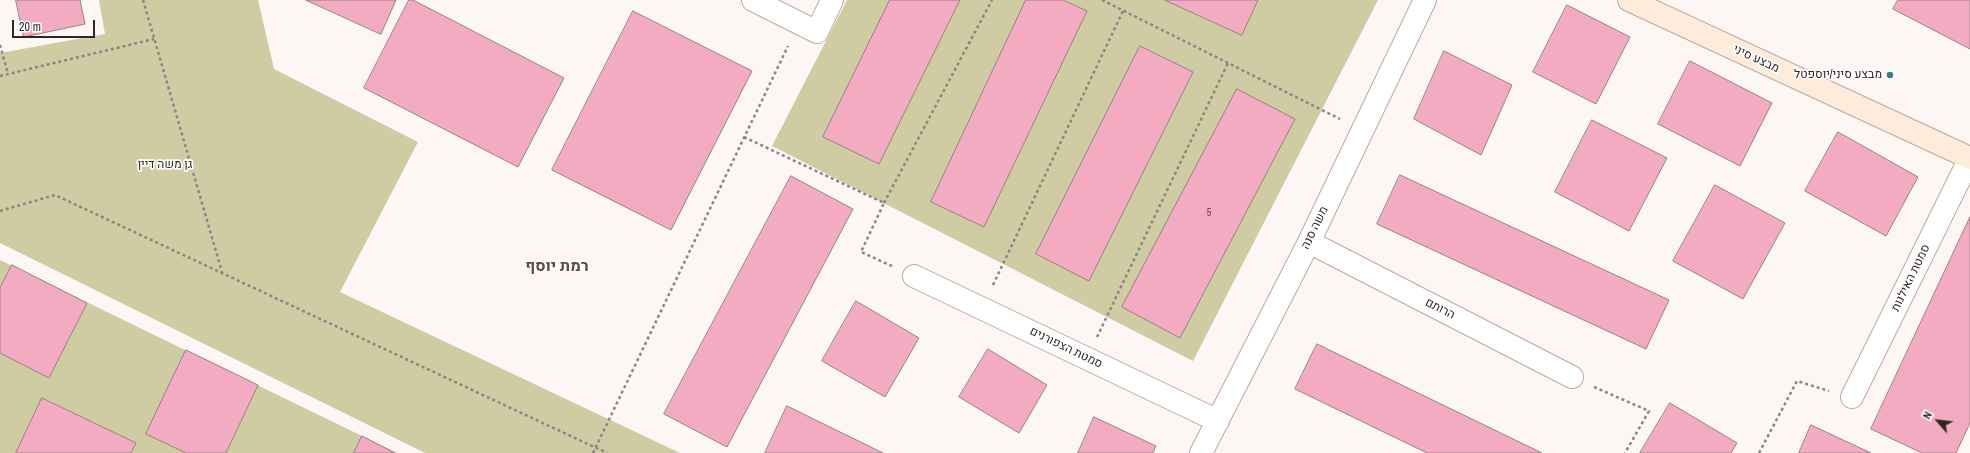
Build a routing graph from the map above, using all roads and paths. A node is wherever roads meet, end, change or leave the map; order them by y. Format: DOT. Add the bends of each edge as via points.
graph roads {
  1 [pos="143,0"];
  2 [pos="754,0"];
  3 [pos="832,0"];
  4 [pos="992,0"];
  5 [pos="1102,0"];
  6 [pos="1425,0"];
  7 [pos="1629,0"];
  8 [pos="1124,11"];
  9 [pos="799,23"];
  10 [pos="154,39"];
  11 [pos="0,45"];
  12 [pos="1228,63"];
  13 [pos="8,74"];
  14 [pos="0,76"];
  15 [pos="1362,130"];
  16 [pos="744,137"];
  17 [pos="1970,158"];
  18 [pos="884,203"];
  19 [pos="0,211"];
  20 [pos="1308,242"];
  21 [pos="222,273"];
  22 [pos="914,276"];
  23 [pos="982,308"];
  24 [pos="1086,358"];
  25 [pos="1572,377"];
  26 [pos="1852,397"];
  27 [pos="1218,421"];
  28 [pos="595,447"];
  29 [pos="593,453"];
  30 [pos="607,453"];
  31 [pos="1201,453"];
  32 [pos="1625,453"];
  33 [pos="1759,453"];
  1 -- 10 [label="path"];
  2 -- 9 [label="street"];
  3 -- 9 [label="street" via="817,32"];
  4 -- 18 [label="path"];
  5 -- 8 [label="path"];
  6 -- 15 [label="street, משה סנה"];
  7 -- 17 [label="street, מבצע סיני"];
  8 -- 12 [label="path"];
  8 -- 23 [label="path"];
  9 -- 16 [label="path"];
  10 -- 13 [label="path"];
  10 -- 21 [label="path"];
  11 -- 13 [label="path"];
  12 -- 15 [label="path"];
  12 -- 24 [label="path"];
  13 -- 14 [label="path"];
  15 -- 20 [label="street, משה סנה"];
  16 -- 18 [label="path"];
  16 -- 28 [label="path"];
  17 -- 26 [label="street, סמטת האילנות"];
  18 -- 22 [label="path" via="861,252"];
  19 -- 21 [label="path" via="55,195"];
  20 -- 25 [label="street, הרותם"];
  20 -- 27 [label="street, משה סנה"];
  21 -- 28 [label="path"];
  22 -- 23 [label="street, סמטת הצפורנים"];
  23 -- 24 [label="street, סמטת הצפורנים"];
  24 -- 27 [label="street, סמטת הצפורנים"];
  25 -- 32 [label="path" via="1648,411"];
  26 -- 33 [label="path" via="1797,381"];
  27 -- 31 [label="street, משה סנה"];
  28 -- 29 [label="path"];
  28 -- 30 [label="path"];
}
